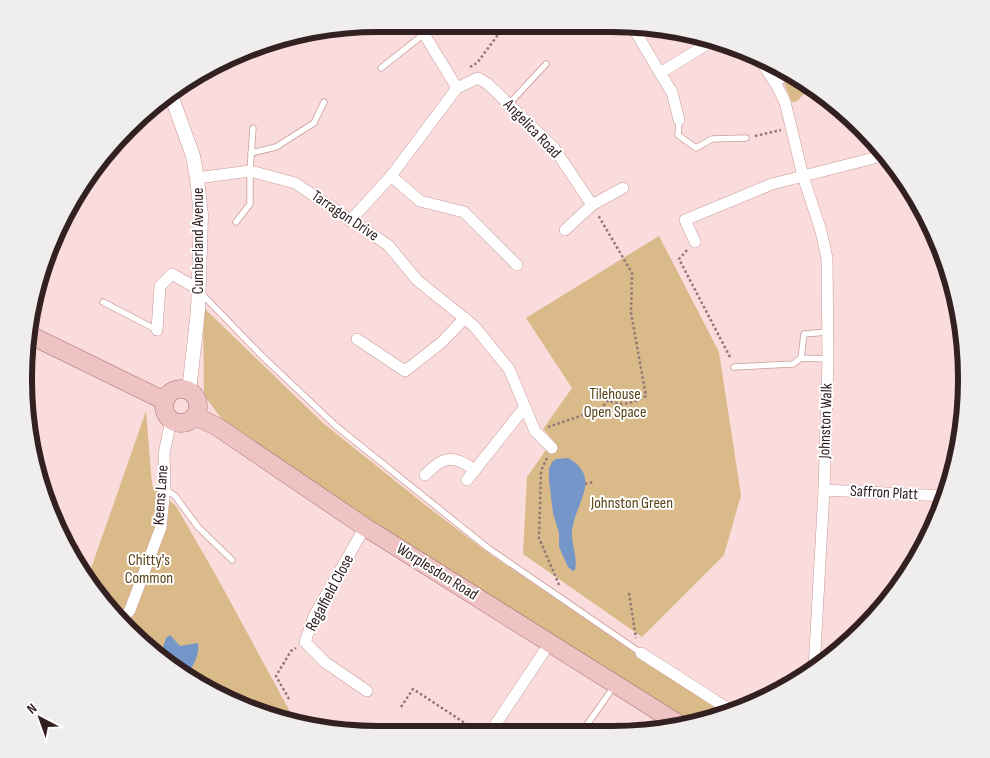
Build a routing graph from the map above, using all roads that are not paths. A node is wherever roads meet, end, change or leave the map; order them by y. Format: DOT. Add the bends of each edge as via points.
graph roads {
  1 [pos="418,32"];
  2 [pos="423,32"];
  3 [pos="636,33"];
  4 [pos="705,45"];
  5 [pos="546,64"];
  6 [pos="381,68"];
  7 [pos="766,69"];
  8 [pos="660,73"];
  9 [pos="784,79"];
  10 [pos="454,83"];
  11 [pos="776,84"];
  12 [pos="172,101"];
  13 [pos="324,102"];
  14 [pos="508,104"];
  15 [pos="679,120"];
  16 [pos="253,128"];
  17 [pos="746,138"];
  18 [pos="252,153"];
  19 [pos="877,157"];
  20 [pos="250,171"];
  21 [pos="391,176"];
  22 [pos="803,176"];
  23 [pos="197,178"];
  24 [pos="623,188"];
  25 [pos="592,205"];
  26 [pos="350,221"];
  27 [pos="236,222"];
  28 [pos="565,230"];
  29 [pos="695,242"];
  30 [pos="517,265"];
  31 [pos="198,289"];
  32 [pos="103,302"];
  33 [pos="465,318"];
  34 [pos="157,330"];
  35 [pos="827,332"];
  36 [pos="35,337"];
  37 [pos="357,339"];
  38 [pos="802,358"];
  39 [pos="828,359"];
  40 [pos="734,367"];
  41 [pos="190,392"];
  42 [pos="165,401"];
  43 [pos="524,407"];
  44 [pos="195,416"];
  45 [pos="170,420"];
  46 [pos="552,448"];
  47 [pos="475,470"];
  48 [pos="425,475"];
  49 [pos="467,480"];
  50 [pos="165,488"];
  51 [pos="824,490"];
  52 [pos="937,496"];
  53 [pos="365,527"];
  54 [pos="232,560"];
  55 [pos="126,615"];
  56 [pos="549,644"];
  57 [pos="640,652"];
  58 [pos="815,659"];
  59 [pos="615,685"];
  60 [pos="367,691"];
  61 [pos="724,706"];
  62 [pos="667,721"];
  63 [pos="495,726"];
  64 [pos="585,726"];
  1 -- 6 [label="lane"];
  2 -- 10 [label="street"];
  3 -- 8 [label="street"];
  4 -- 8 [label="street"];
  5 -- 14 [label="lane"];
  7 -- 11 [label="street, Johnston Walk"];
  8 -- 15 [label="street" via="672,92"];
  9 -- 11 [label="lane"];
  10 -- 14 [label="street, Angelica Road" via="478,78"];
  10 -- 21 [label="street"];
  11 -- 22 [label="street, Johnston Walk" via="785,102"];
  12 -- 23 [label="street, Cumberland Avenue" via="186,135"];
  13 -- 18 [label="lane" via="314,123 276,146"];
  14 -- 25 [label="street, Angelica Road" via="554,148"];
  15 -- 17 [label="lane" via="678,136 696,148 712,139"];
  16 -- 18 [label="lane"];
  18 -- 20 [label="lane"];
  19 -- 22 [label="street"];
  20 -- 23 [label="street, Tarragon Drive"];
  20 -- 26 [label="street, Tarragon Drive" via="295,182"];
  20 -- 27 [label="lane" via="250,204"];
  21 -- 26 [label="street"];
  21 -- 30 [label="street" via="420,201 464,212"];
  22 -- 29 [label="street" via="772,184 685,220"];
  22 -- 35 [label="street, Johnston Walk" via="827,258"];
  23 -- 31 [label="street, Cumberland Avenue" via="200,216"];
  24 -- 25 [label="street"];
  25 -- 28 [label="street"];
  26 -- 33 [label="street, Tarragon Drive" via="388,245 417,280"];
  31 -- 34 [label="street" via="172,274 160,286"];
  31 -- 41 [label="street, Cumberland Avenue"];
  31 -- 57 [label="lane" via="336,426 488,548"];
  32 -- 34 [label="lane"];
  33 -- 37 [label="street" via="442,343 404,371"];
  33 -- 43 [label="street, Tarragon Drive" via="509,369"];
  35 -- 38 [label="lane" via="804,334"];
  35 -- 39 [label="street, Johnston Walk"];
  36 -- 42 [label="main road"];
  38 -- 39 [label="lane"];
  38 -- 40 [label="lane" via="793,364"];
  39 -- 51 [label="street, Johnston Walk"];
  41 -- 42 [label="main road" via="180,389 170,393"];
  41 -- 44 [label="main road" via="197,400"];
  42 -- 45 [label="main road" via="164,409"];
  43 -- 46 [label="street, Tarragon Drive" via="535,431"];
  43 -- 47 [label="street"];
  44 -- 45 [label="main road" via="181,424"];
  44 -- 53 [label="main road, Worplesdon Road" via="216,426"];
  45 -- 50 [label="street, Keens Lane" via="164,454"];
  47 -- 48 [label="street" via="453,459 438,462"];
  47 -- 49 [label="street"];
  50 -- 54 [label="lane"];
  50 -- 55 [label="street, Keens Lane" via="161,527"];
  51 -- 52 [label="street, Saffron Platt"];
  51 -- 58 [label="street, Johnston Walk"];
  53 -- 56 [label="main road, Worplesdon Road"];
  53 -- 60 [label="street, Regalfield Close" via="314,616 305,642 326,663"];
  56 -- 59 [label="main road, Worplesdon Road"];
  56 -- 63 [label="street"];
  57 -- 61 [label="street"];
  59 -- 62 [label="main road, Worplesdon Road"];
  59 -- 64 [label="lane"];
}
